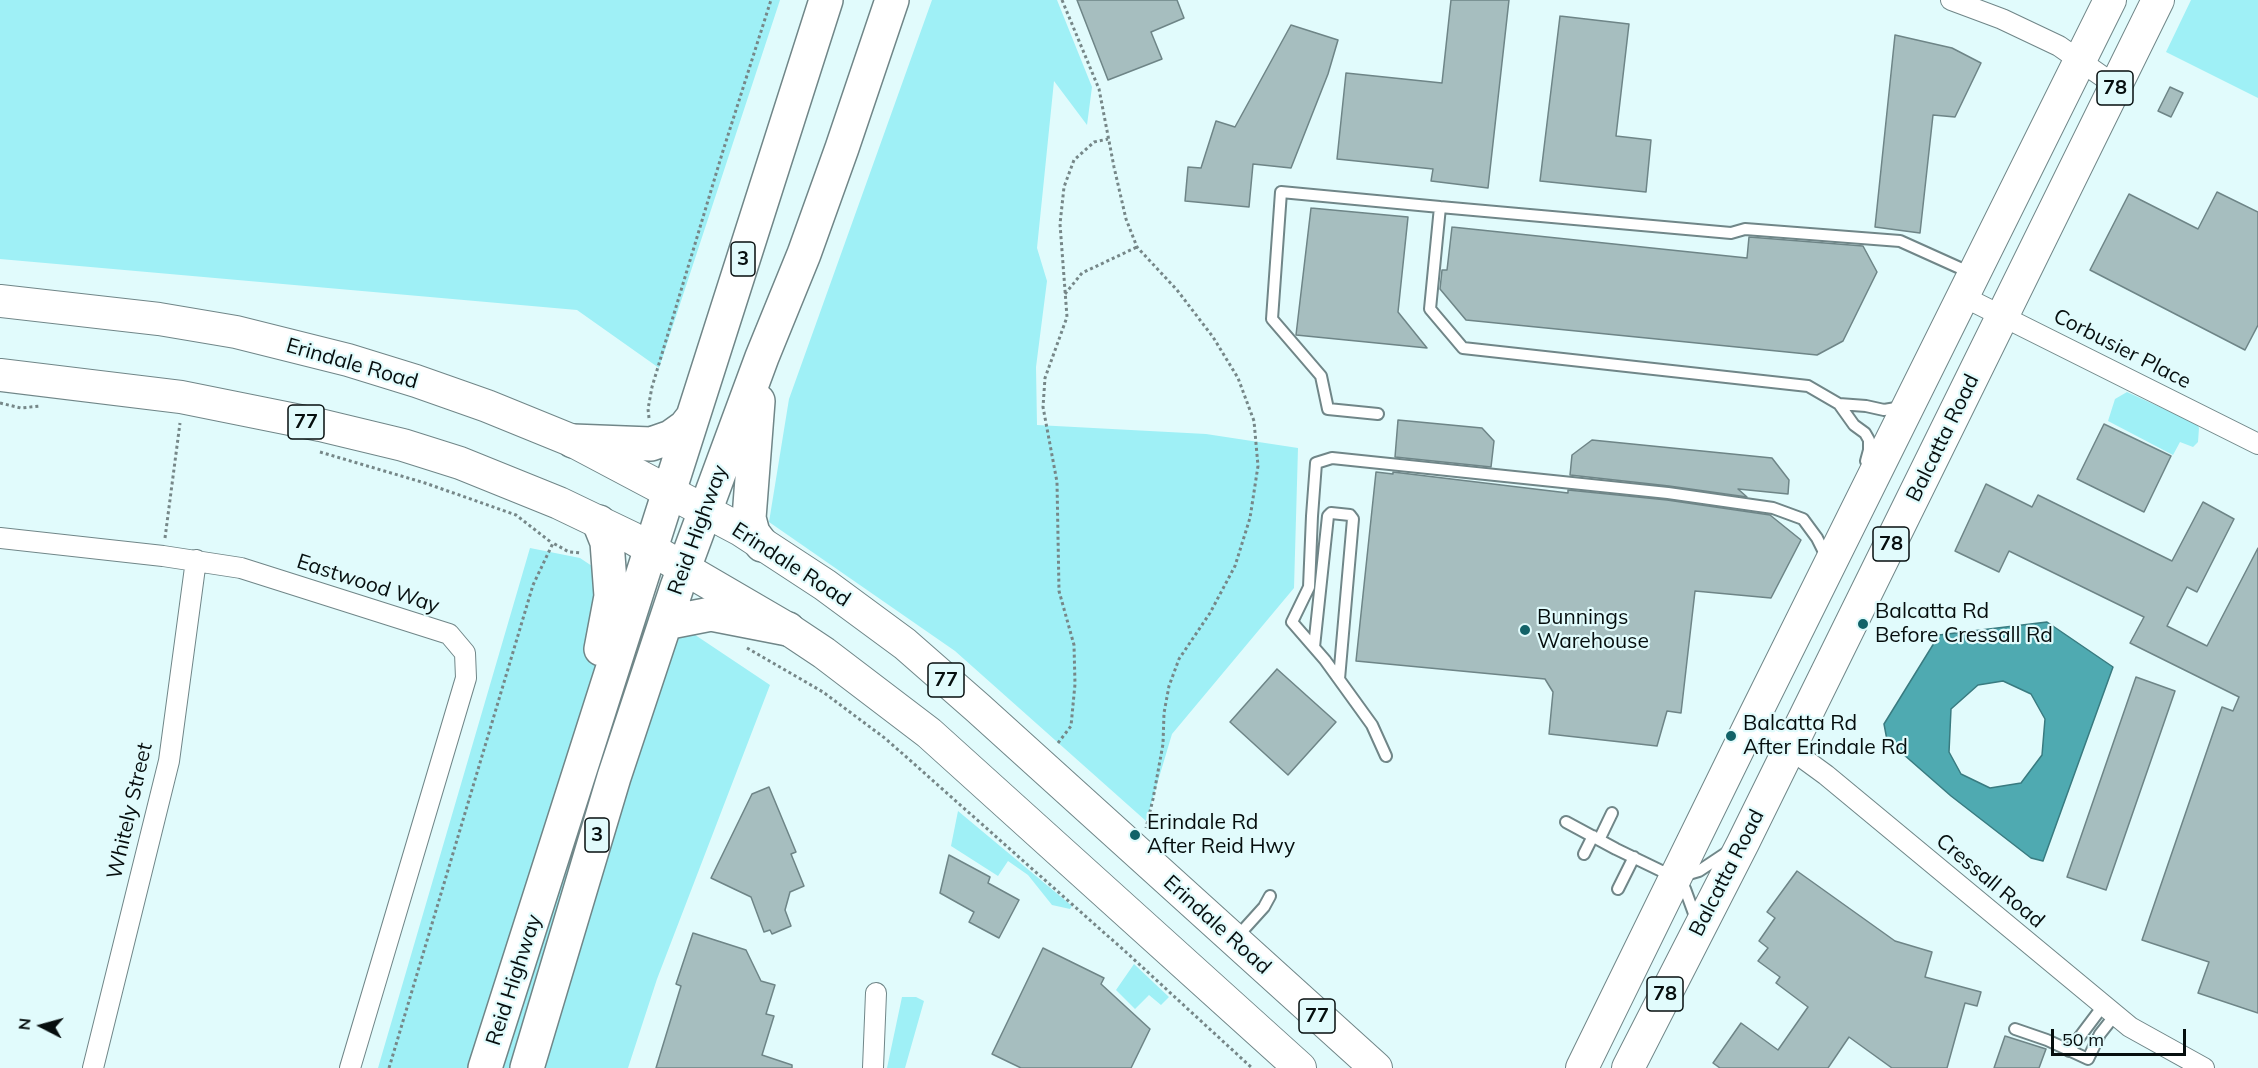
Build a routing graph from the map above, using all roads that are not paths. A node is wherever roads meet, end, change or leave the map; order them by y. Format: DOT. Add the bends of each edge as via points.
graph roads {
  1 [pos="825,0"];
  2 [pos="892,0"];
  3 [pos="1951,0"];
  4 [pos="2110,0"];
  5 [pos="2158,0"];
  6 [pos="1976,4"];
  7 [pos="2080,60"];
  8 [pos="2116,86"];
  9 [pos="1440,207"];
  10 [pos="1969,286"];
  11 [pos="0,301"];
  12 [pos="2003,316"];
  13 [pos="762,357"];
  14 [pos="0,375"];
  15 [pos="1911,403"];
  16 [pos="1839,404"];
  17 [pos="1378,414"];
  18 [pos="692,418"];
  19 [pos="573,441"];
  20 [pos="2258,444"];
  21 [pos="670,492"];
  22 [pos="704,510"];
  23 [pos="599,522"];
  24 [pos="0,538"];
  25 [pos="762,545"];
  26 [pos="652,549"];
  27 [pos="196,561"];
  28 [pos="1830,563"];
  29 [pos="684,567"];
  30 [pos="665,623"];
  31 [pos="788,629"];
  32 [pos="1314,646"];
  33 [pos="1339,679"];
  34 [pos="1749,727"];
  35 [pos="1789,748"];
  36 [pos="1386,756"];
  37 [pos="580,766"];
  38 [pos="1612,813"];
  39 [pos="1566,822"];
  40 [pos="1596,838"];
  41 [pos="1743,843"];
  42 [pos="1584,854"];
  43 [pos="1634,857"];
  44 [pos="1676,878"];
  45 [pos="1618,889"];
  46 [pos="1270,897"];
  47 [pos="1699,928"];
  48 [pos="1234,941"];
  49 [pos="876,993"];
  50 [pos="2109,1011"];
  51 [pos="2015,1029"];
  52 [pos="2069,1051"];
  53 [pos="93,1068"];
  54 [pos="350,1068"];
  55 [pos="485,1068"];
  56 [pos="526,1068"];
  57 [pos="873,1068"];
  58 [pos="1300,1068"];
  59 [pos="1376,1068"];
  60 [pos="1582,1068"];
  61 [pos="1628,1068"];
  62 [pos="2204,1068"];
  1 -- 18 [label="highway, Reid Highway / 3"];
  2 -- 13 [label="highway, Reid Highway / 3" via="804,254"];
  3 -- 6 [label="street"];
  4 -- 7 [label="main road, Balcatta Road / 78"];
  5 -- 8 [label="main road, Balcatta Road / 78"];
  6 -- 7 [label="street"];
  7 -- 8 [label="street"];
  7 -- 10 [label="main road, Balcatta Road / 78"];
  8 -- 12 [label="main road, Balcatta Road / 78"];
  9 -- 10 [label="lane" via="1731,233 1744,229 1900,241"];
  9 -- 16 [label="lane" via="1430,309 1463,348 1808,386"];
  9 -- 17 [label="lane" via="1281,192 1272,319 1321,376 1328,409"];
  10 -- 12 [label="street, Corbusier Place"];
  10 -- 15 [label="main road, Balcatta Road / 78"];
  11 -- 19 [label="main road, Erindale Road / 77" via="159,319 248,335 416,381"];
  12 -- 20 [label="street, Corbusier Place"];
  12 -- 35 [label="main road, Balcatta Road / 78"];
  13 -- 22 [label="highway, Reid Highway / 3"];
  13 -- 25 [label="highway" via="749,500 753,533"];
  14 -- 23 [label="main road, 77" via="180,397 403,445 460,464"];
  15 -- 16 [label="lane" via="1884,410"];
  15 -- 28 [label="main road, Balcatta Road / 78"];
  16 -- 28 [label="lane" via="1869,440 1869,450"];
  18 -- 19 [label="highway" via="671,437 651,444"];
  18 -- 21 [label="highway, Reid Highway / 3"];
  19 -- 21 [label="main road, Erindale Road / 77"];
  21 -- 22 [label="main road, Erindale Road / 77"];
  21 -- 26 [label="highway, Reid Highway / 3"];
  22 -- 25 [label="main road, Erindale Road / 77"];
  22 -- 29 [label="highway, Reid Highway / 3"];
  23 -- 26 [label="main road, 77"];
  23 -- 37 [label="highway" via="607,542 611,596"];
  24 -- 27 [label="street, Eastwood Way"];
  25 -- 48 [label="main road, Erindale Road / 77" via="905,644"];
  26 -- 29 [label="main road, 77"];
  26 -- 37 [label="highway, Reid Highway / 3"];
  27 -- 53 [label="street, Whitely Street" via="169,761"];
  27 -- 54 [label="street, Eastwood Way" via="241,568 449,634 465,653 466,678"];
  28 -- 32 [label="lane" via="1803,519 1773,508 1668,493 1332,458 1316,464 1309,587 1292,622"];
  28 -- 34 [label="main road, Balcatta Road / 78"];
  29 -- 30 [label="highway, Reid Highway / 3"];
  29 -- 31 [label="main road, 77"];
  30 -- 31 [label="highway" via="711,614"];
  30 -- 56 [label="highway, Reid Highway / 3"];
  31 -- 58 [label="main road, 77" via="929,734"];
  32 -- 33 [label="lane"];
  32 -- 33 [label="lane" via="1328,516 1350,515 1353,519"];
  33 -- 36 [label="lane" via="1372,725"];
  34 -- 35 [label="street, Cressall Road"];
  34 -- 44 [label="main road, Balcatta Road / 78"];
  35 -- 41 [label="main road, Balcatta Road / 78"];
  35 -- 50 [label="street, Cressall Road"];
  37 -- 55 [label="highway, Reid Highway / 3"];
  38 -- 40 [label="lane"];
  39 -- 40 [label="lane"];
  40 -- 42 [label="lane"];
  40 -- 43 [label="lane"];
  41 -- 44 [label="lane" via="1699,871"];
  41 -- 47 [label="main road, Balcatta Road / 78"];
  43 -- 44 [label="lane"];
  43 -- 45 [label="lane"];
  44 -- 47 [label="lane" via="1685,889"];
  44 -- 60 [label="main road, Balcatta Road / 78"];
  46 -- 48 [label="lane"];
  47 -- 61 [label="main road, Balcatta Road / 78"];
  48 -- 59 [label="main road, Erindale Road / 77"];
  49 -- 57 [label="street"];
  50 -- 52 [label="lane"];
  50 -- 52 [label="lane" via="2088,1059"];
  50 -- 62 [label="street, Cressall Road"];
  51 -- 52 [label="lane"];
}
